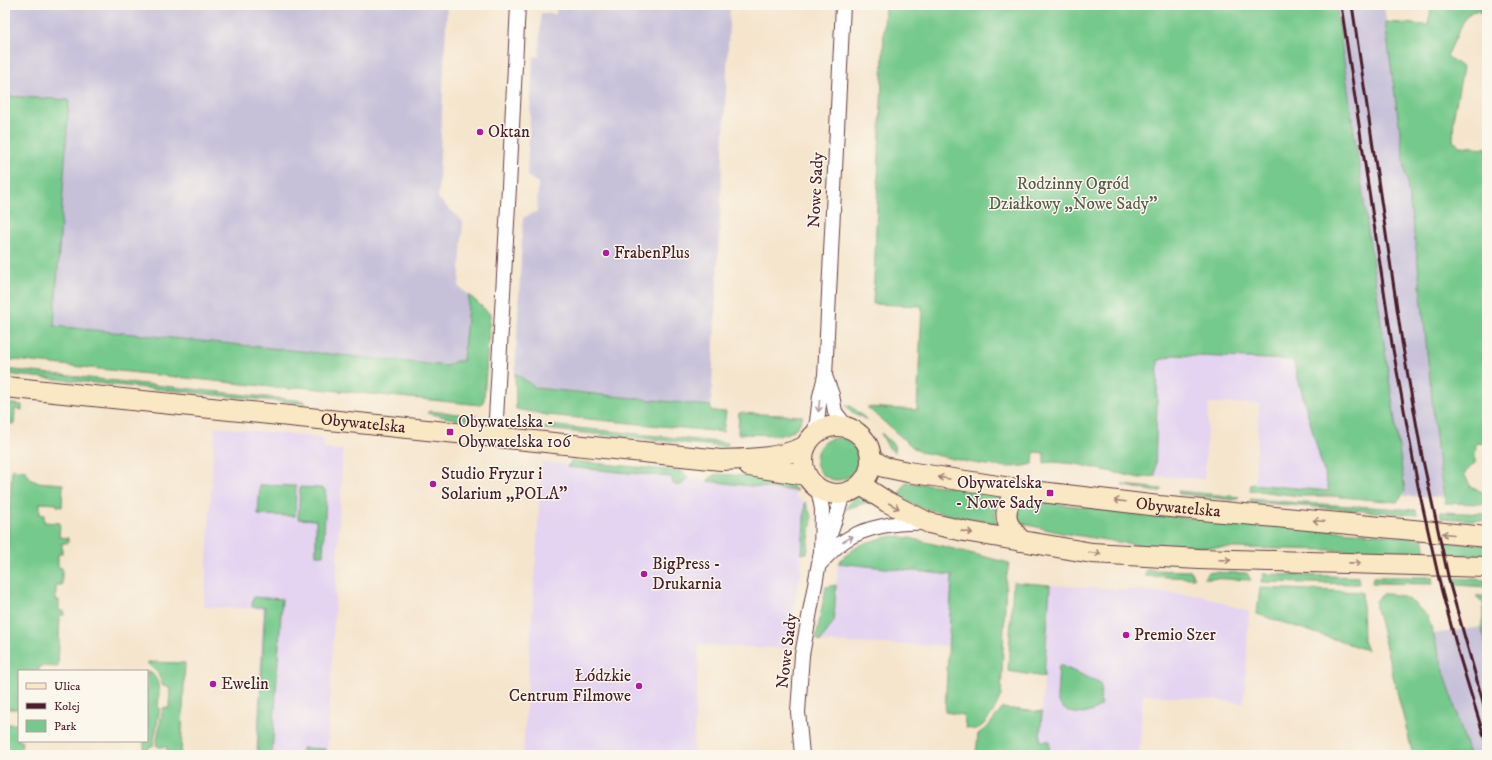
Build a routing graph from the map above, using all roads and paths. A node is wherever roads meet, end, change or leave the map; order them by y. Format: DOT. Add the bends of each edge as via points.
graph roads {
  1 [pos="518,5"];
  2 [pos="843,5"];
  3 [pos="825,376"];
  4 [pos="5,387"];
  5 [pos="850,428"];
  6 [pos="495,436"];
  7 [pos="809,441"];
  8 [pos="722,460"];
  9 [pos="872,460"];
  10 [pos="812,482"];
  11 [pos="861,485"];
  12 [pos="1024,490"];
  13 [pos="843,495"];
  14 [pos="929,523"];
  15 [pos="1487,537"];
  16 [pos="1021,541"];
  17 [pos="820,558"];
  18 [pos="1487,567"];
  19 [pos="802,755"];
  1 -- 6 [label="street"];
  2 -- 3 [label="street, Nowe Sady"];
  3 -- 5 [label="street, Nowe Sady" via="835,412"];
  3 -- 7 [label="street, Nowe Sady, one-way" via="817,422"];
  4 -- 6 [label="main road, Obywatelska"];
  5 -- 7 [label="main road" via="830,426"];
  5 -- 9 [label="main road" via="866,441"];
  6 -- 8 [label="main road, Obywatelska"];
  7 -- 8 [label="main road, Obywatelska" via="782,455"];
  7 -- 10 [label="main road" via="803,456 803,466"];
  8 -- 10 [label="main road, Obywatelska"];
  9 -- 11 [label="main road" via="870,470"];
  12 -- 9 [label="main road, Obywatelska, one-way" via="908,472 884,467"];
  10 -- 13 [label="main road" via="833,494"];
  10 -- 17 [label="street, Nowe Sady" via="822,509"];
  11 -- 13 [label="main road"];
  11 -- 14 [label="main road, one-way" via="887,502"];
  15 -- 12 [label="main road, Obywatelska, one-way" via="1159,506"];
  12 -- 16 [label="main road" via="1012,497 1007,512 1010,527"];
  13 -- 17 [label="street, Nowe Sady"];
  14 -- 16 [label="main road, one-way"];
  17 -- 14 [label="street, one-way" via="845,540 871,529 898,523"];
  16 -- 18 [label="main road, one-way" via="1092,553 1213,560"];
  17 -- 19 [label="street, Nowe Sady" via="802,655 798,712"];
}
